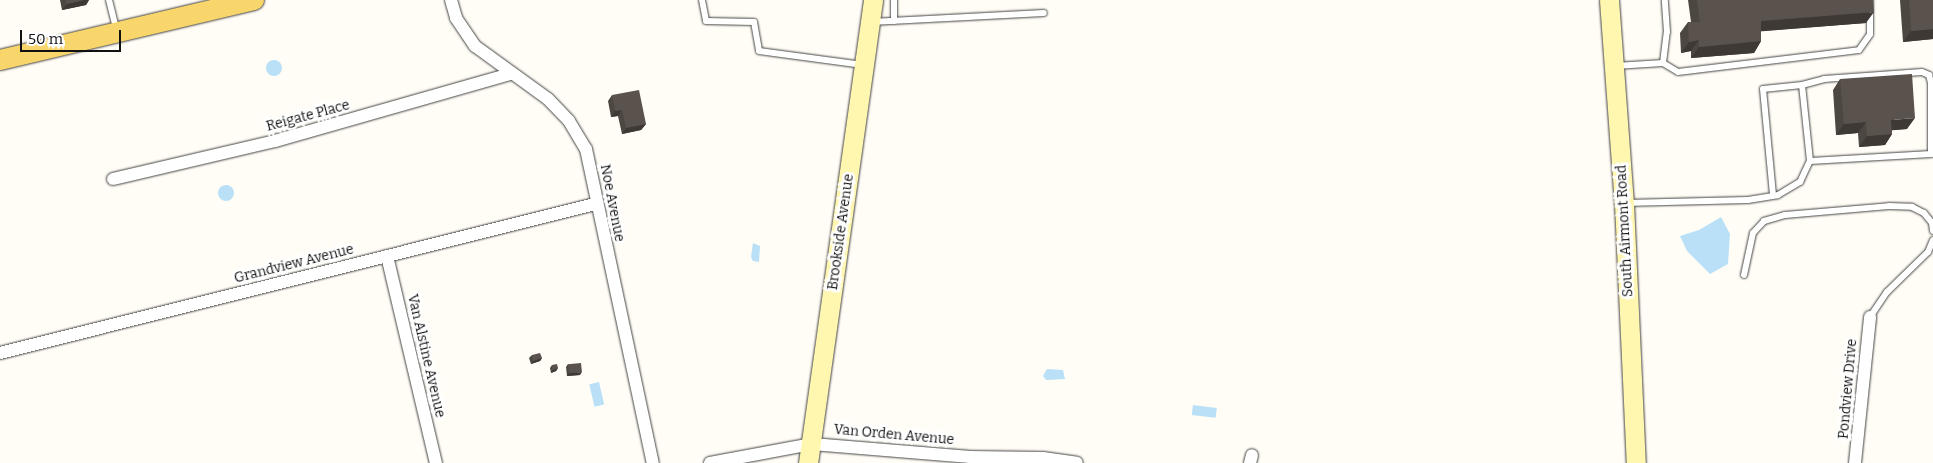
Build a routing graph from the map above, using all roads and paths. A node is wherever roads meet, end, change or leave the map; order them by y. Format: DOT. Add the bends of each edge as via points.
graph roads {
  1 [pos="109,0"];
  2 [pos="254,0"];
  3 [pos="451,0"];
  4 [pos="702,0"];
  5 [pos="873,0"];
  6 [pos="894,0"];
  7 [pos="1609,0"];
  8 [pos="1665,0"];
  9 [pos="1870,0"];
  10 [pos="222,4"];
  11 [pos="1044,13"];
  12 [pos="894,21"];
  13 [pos="870,22"];
  14 [pos="118,32"];
  15 [pos="0,60"];
  16 [pos="1662,63"];
  17 [pos="864,65"];
  18 [pos="1614,66"];
  19 [pos="510,74"];
  20 [pos="1802,85"];
  21 [pos="1810,161"];
  22 [pos="112,179"];
  23 [pos="1773,195"];
  24 [pos="1624,203"];
  25 [pos="595,204"];
  26 [pos="1933,231"];
  27 [pos="1933,240"];
  28 [pos="387,256"];
  29 [pos="1744,275"];
  30 [pos="1870,317"];
  31 [pos="0,353"];
  32 [pos="812,444"];
  33 [pos="436,463"];
  34 [pos="653,463"];
  35 [pos="710,463"];
  36 [pos="808,463"];
  37 [pos="1077,463"];
  38 [pos="1636,463"];
  39 [pos="1855,463"];
  1 -- 14 [label="lane"];
  2 -- 10 [label="main road"];
  3 -- 19 [label="street, Noe Avenue" via="456,18 474,46"];
  4 -- 17 [label="lane" via="706,21 754,22 760,52"];
  5 -- 13 [label="street, Brookside Avenue"];
  6 -- 12 [label="lane"];
  7 -- 18 [label="street, South Airmont Road"];
  8 -- 16 [label="lane" via="1667,32"];
  9 -- 16 [label="lane" via="1870,34 1859,50 1678,72"];
  10 -- 14 [label="main road"];
  11 -- 12 [label="lane"];
  12 -- 13 [label="lane"];
  13 -- 17 [label="street, Brookside Avenue"];
  14 -- 15 [label="main road"];
  16 -- 18 [label="lane"];
  17 -- 32 [label="street, Brookside Avenue"];
  18 -- 24 [label="street, South Airmont Road"];
  19 -- 22 [label="street, Reigate Place" via="275,141"];
  19 -- 25 [label="street, Noe Avenue" via="548,99 570,121 586,149"];
  20 -- 21 [label="lane"];
  20 -- 21 [label="lane" via="1824,79 1922,72 1929,75 1931,83 1931,154"];
  20 -- 23 [label="lane" via="1763,89"];
  21 -- 23 [label="lane" via="1800,182"];
  23 -- 24 [label="lane" via="1748,200"];
  24 -- 38 [label="street, South Airmont Road"];
  25 -- 28 [label="street, Grandview Avenue"];
  25 -- 34 [label="street, Noe Avenue"];
  26 -- 29 [label="lane" via="1932,223 1924,213 1912,207 1785,215 1764,221 1753,234"];
  27 -- 30 [label="lane" via="1928,252 1887,292"];
  28 -- 31 [label="street, Grandview Avenue"];
  28 -- 33 [label="street, Van Alstine Avenue"];
  30 -- 39 [label="street, Pondview Drive"];
  32 -- 35 [label="street, Van Orden Avenue"];
  32 -- 36 [label="street, Brookside Avenue"];
  32 -- 37 [label="street, Van Orden Avenue" via="989,458 1043,458"];
}
